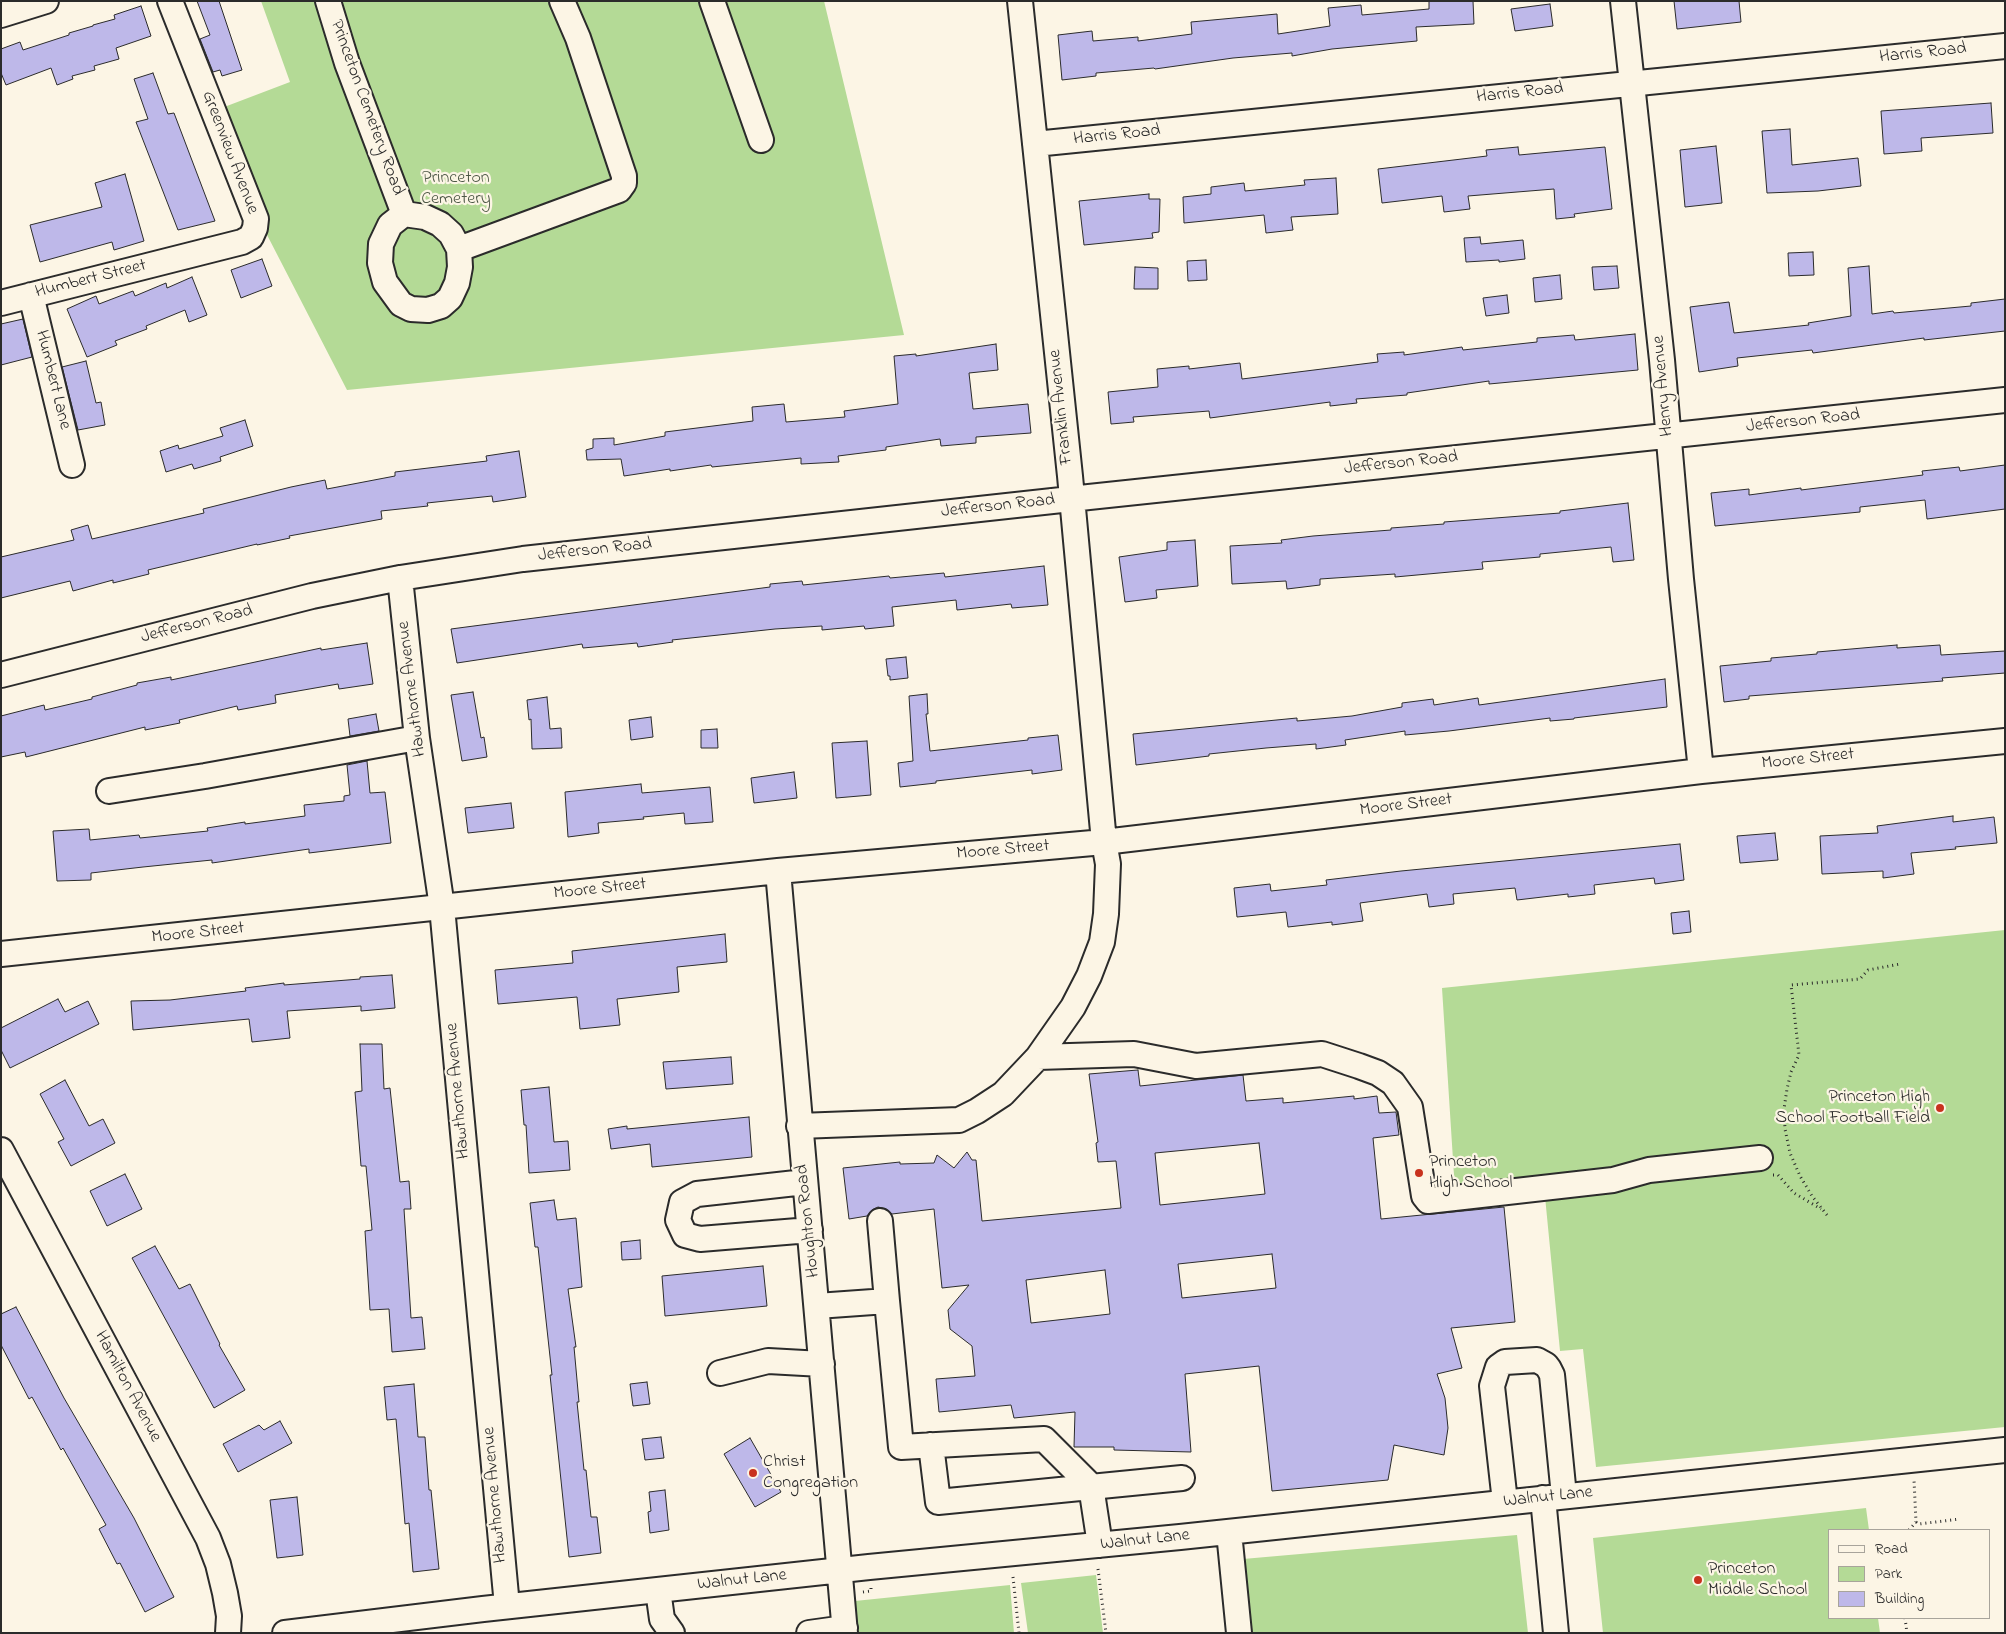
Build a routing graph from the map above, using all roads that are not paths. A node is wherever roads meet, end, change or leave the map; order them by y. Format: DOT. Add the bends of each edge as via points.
graph roads {
  1 [pos="46,1"];
  2 [pos="170,1"];
  3 [pos="328,1"];
  4 [pos="562,1"];
  5 [pos="712,1"];
  6 [pos="1020,1"];
  7 [pos="1622,1"];
  8 [pos="1,15"];
  9 [pos="2005,46"];
  10 [pos="1631,83"];
  11 [pos="760,140"];
  12 [pos="1036,144"];
  13 [pos="404,214"];
  14 [pos="459,249"];
  15 [pos="181,258"];
  16 [pos="31,295"];
  17 [pos="1,303"];
  18 [pos="2005,400"];
  19 [pos="1669,437"];
  20 [pos="72,464"];
  21 [pos="1072,498"];
  22 [pos="400,578"];
  23 [pos="1,675"];
  24 [pos="417,738"];
  25 [pos="2005,741"];
  26 [pos="1700,771"];
  27 [pos="109,791"];
  28 [pos="1104,842"];
  29 [pos="778,871"];
  30 [pos="442,907"];
  31 [pos="1,954"];
  32 [pos="1038,1057"];
  33 [pos="800,1126"];
  34 [pos="1,1150"];
  35 [pos="1760,1158"];
  36 [pos="805,1182"];
  37 [pos="880,1221"];
  38 [pos="810,1230"];
  39 [pos="887,1302"];
  40 [pos="817,1306"];
  41 [pos="822,1364"];
  42 [pos="720,1373"];
  43 [pos="931,1446"];
  44 [pos="2005,1450"];
  45 [pos="1182,1478"];
  46 [pos="1091,1486"];
  47 [pos="1553,1497"];
  48 [pos="1505,1502"];
  49 [pos="1229,1532"];
  50 [pos="1100,1545"];
  51 [pos="840,1570"];
  52 [pos="658,1590"];
  53 [pos="507,1606"];
  54 [pos="845,1631"];
  55 [pos="228,1633"];
  56 [pos="285,1633"];
  57 [pos="672,1633"];
  58 [pos="809,1633"];
  59 [pos="1239,1633"];
  60 [pos="1556,1633"];
  1 -- 8 [label="street"];
  2 -- 15 [label="street, Greenview Avenue" via="256,219 251,236 242,242"];
  3 -- 13 [label="street, Princeton Cemetery Road" via="346,63"];
  4 -- 14 [label="street" via="578,38 624,183 619,190"];
  5 -- 11 [label="street"];
  6 -- 12 [label="street, Franklin Avenue"];
  7 -- 10 [label="street, Henry Avenue"];
  9 -- 10 [label="street, Harris Road"];
  10 -- 12 [label="street, Harris Road"];
  10 -- 19 [label="street, Henry Avenue"];
  12 -- 21 [label="street, Franklin Avenue"];
  13 -- 14 [label="street, Princeton Cemetery Road" via="425,217 440,224 451,234"];
  13 -- 14 [label="street, Princeton Cemetery Road" via="390,225 381,244 380,263 385,282 401,304 411,309 428,310 441,306 450,298 460,267"];
  15 -- 16 [label="street, Humbert Street"];
  16 -- 17 [label="street, Humbert Street"];
  16 -- 20 [label="street, Humbert Lane"];
  18 -- 19 [label="street, Jefferson Road"];
  19 -- 21 [label="street, Jefferson Road"];
  19 -- 26 [label="street, Henry Avenue"];
  21 -- 22 [label="street, Jefferson Road" via="523,559"];
  21 -- 28 [label="street, Franklin Avenue"];
  22 -- 23 [label="street, Jefferson Road" via="312,596"];
  22 -- 24 [label="street, Hawthorne Avenue"];
  24 -- 27 [label="street"];
  24 -- 30 [label="street, Hawthorne Avenue"];
  25 -- 26 [label="street, Moore Street"];
  26 -- 28 [label="street, Moore Street"];
  28 -- 29 [label="street, Moore Street"];
  28 -- 32 [label="street, Franklin Avenue" via="1108,864 1102,942 1073,1007"];
  29 -- 30 [label="street, Moore Street"];
  29 -- 33 [label="street, Houghton Road"];
  30 -- 31 [label="street, Moore Street"];
  30 -- 53 [label="street, Hawthorne Avenue"];
  32 -- 33 [label="street, Franklin Avenue" via="1003,1094 959,1120"];
  32 -- 35 [label="street" via="1134,1054 1196,1066 1322,1054 1378,1073 1393,1083 1410,1107 1424,1196 1428,1201 1613,1180 1649,1170"];
  33 -- 36 [label="street, Houghton Road"];
  34 -- 55 [label="street, Hamilton Avenue" via="208,1538 225,1593"];
  36 -- 38 [label="street, Houghton Road"];
  36 -- 38 [label="street" via="697,1194 682,1202 678,1220 685,1234 700,1239"];
  37 -- 39 [label="street"];
  38 -- 40 [label="street, Houghton Road"];
  39 -- 40 [label="street"];
  39 -- 43 [label="street" via="900,1447"];
  40 -- 41 [label="street, Houghton Road"];
  41 -- 42 [label="street" via="768,1361"];
  41 -- 51 [label="street, Houghton Road"];
  43 -- 46 [label="street" via="1044,1439"];
  43 -- 46 [label="street" via="938,1502"];
  44 -- 47 [label="street, Walnut Lane"];
  45 -- 46 [label="street"];
  46 -- 50 [label="street"];
  47 -- 48 [label="street, Walnut Lane"];
  47 -- 48 [label="street" via="1552,1375 1546,1365 1537,1360 1506,1362 1498,1367 1492,1386"];
  47 -- 60 [label="street"];
  48 -- 49 [label="street, Walnut Lane"];
  49 -- 50 [label="street, Walnut Lane"];
  49 -- 59 [label="street"];
  50 -- 51 [label="street, Walnut Lane"];
  51 -- 52 [label="street, Walnut Lane"];
  51 -- 54 [label="street, Houghton Road"];
  52 -- 53 [label="street, Walnut Lane"];
  52 -- 57 [label="street" via="662,1619"];
  53 -- 56 [label="street, Walnut Lane"];
  54 -- 58 [label="street"];
}
